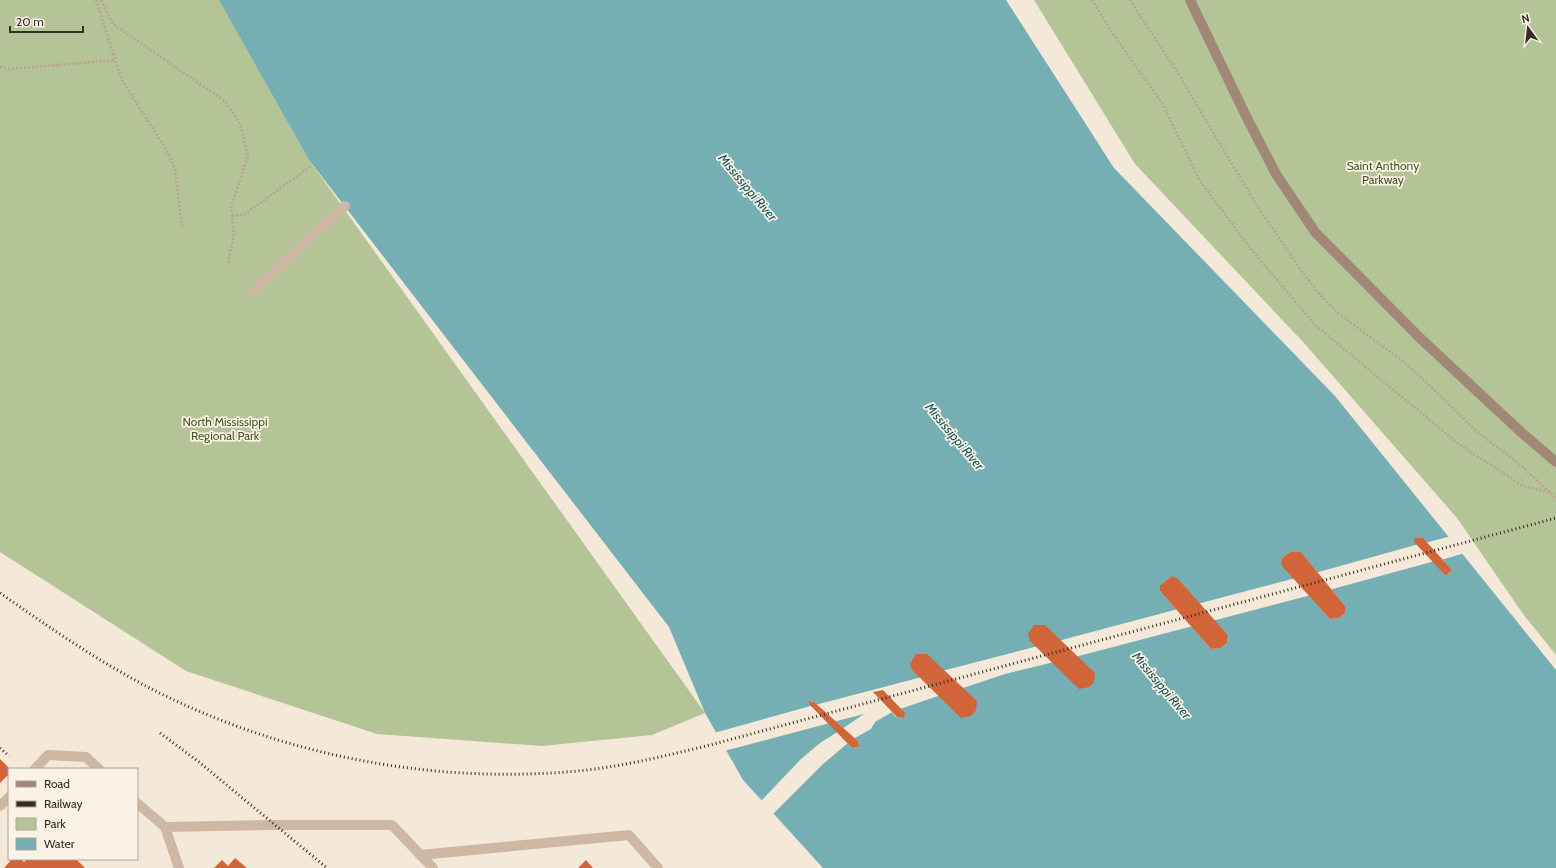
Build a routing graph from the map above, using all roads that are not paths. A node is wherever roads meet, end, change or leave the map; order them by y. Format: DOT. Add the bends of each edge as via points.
graph roads {
  1 [pos="1190,0"];
  2 [pos="345,206"];
  3 [pos="253,291"];
  4 [pos="1556,462"];
  5 [pos="36,768"];
  6 [pos="98,768"];
  7 [pos="8,797"];
  8 [pos="138,803"];
  9 [pos="0,806"];
  10 [pos="165,827"];
  11 [pos="420,855"];
  12 [pos="179,868"];
  13 [pos="433,868"];
  14 [pos="658,868"];
  1 -- 4 [label="street" via="1276,174 1315,232 1420,338"];
  2 -- 3 [label="lane"];
  5 -- 6 [label="lane" via="48,755 86,757"];
  7 -- 9 [label="lane"];
  8 -- 10 [label="lane"];
  10 -- 11 [label="lane" via="392,825"];
  10 -- 12 [label="lane"];
  11 -- 13 [label="lane"];
  11 -- 14 [label="lane" via="629,836"];
}
